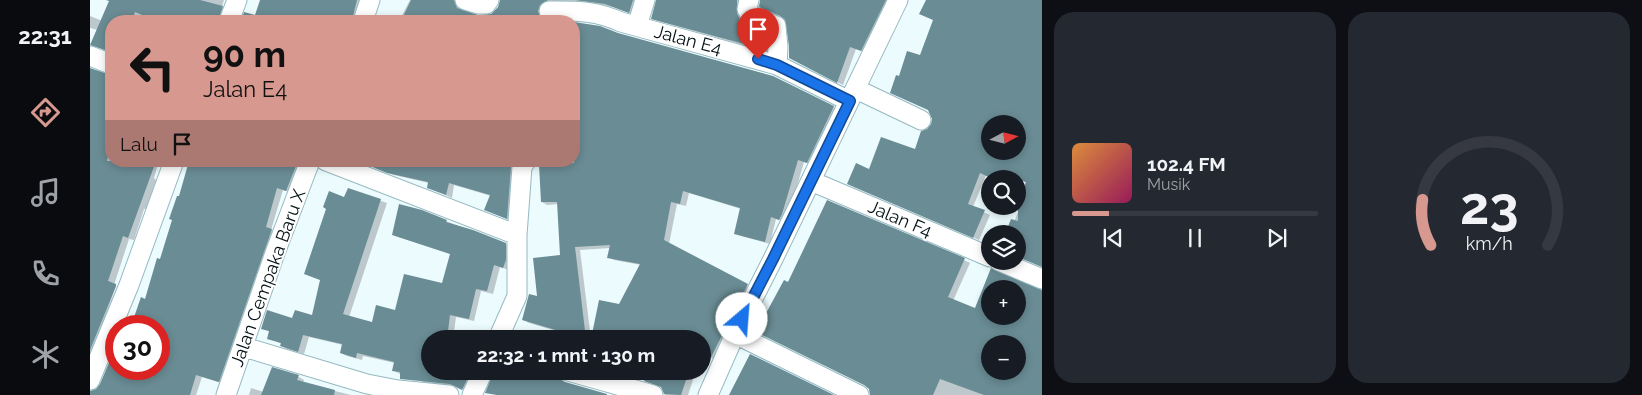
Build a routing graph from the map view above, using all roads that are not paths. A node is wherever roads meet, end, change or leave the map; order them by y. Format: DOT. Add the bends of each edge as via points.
graph roads {
  1 [pos="237,0"];
  2 [pos="370,0"];
  3 [pos="645,0"];
  4 [pos="749,0"];
  5 [pos="898,0"];
  6 [pos="548,11"];
  7 [pos="231,15"];
  8 [pos="364,15"];
  9 [pos="637,26"];
  10 [pos="90,56"];
  11 [pos="105,62"];
  12 [pos="777,65"];
  13 [pos="853,95"];
  14 [pos="921,120"];
  15 [pos="172,167"];
  16 [pos="308,167"];
  17 [pos="341,167"];
  18 [pos="522,167"];
  19 [pos="811,181"];
  20 [pos="517,236"];
  21 [pos="981,253"];
  22 [pos="1020,270"];
  23 [pos="1042,279"];
  24 [pos="502,330"];
  25 [pos="735,334"];
  26 [pos="244,347"];
  27 [pos="90,380"];
  28 [pos="479,380"];
  29 [pos="600,380"];
  30 [pos="397,392"];
  31 [pos="226,395"];
  32 [pos="450,395"];
  33 [pos="472,395"];
  34 [pos="653,395"];
  35 [pos="708,395"];
  36 [pos="859,395"];
  1 -- 7 [label="street"];
  2 -- 8 [label="street"];
  3 -- 9 [label="street"];
  4 -- 12 [label="street" via="747,9 750,15 776,26"];
  5 -- 13 [label="street"];
  6 -- 9 [label="street, Jalan E4" via="588,11"];
  9 -- 12 [label="street, Jalan E4"];
  10 -- 11 [label="street"];
  12 -- 13 [label="street, Jalan E4"];
  13 -- 14 [label="street, Jalan E4"];
  13 -- 19 [label="street"];
  15 -- 27 [label="street"];
  16 -- 26 [label="street, Jalan Cempaka Baru X"];
  17 -- 20 [label="street"];
  18 -- 20 [label="street"];
  19 -- 21 [label="street, Jalan F4"];
  19 -- 25 [label="street"];
  20 -- 24 [label="street" via="517,296"];
  22 -- 23 [label="street"];
  25 -- 35 [label="street"];
  25 -- 36 [label="street"];
  26 -- 30 [label="street"];
  26 -- 31 [label="street, Jalan Cempaka Baru X"];
  28 -- 33 [label="street"];
  29 -- 34 [label="street"];
  30 -- 32 [label="street"];
}
